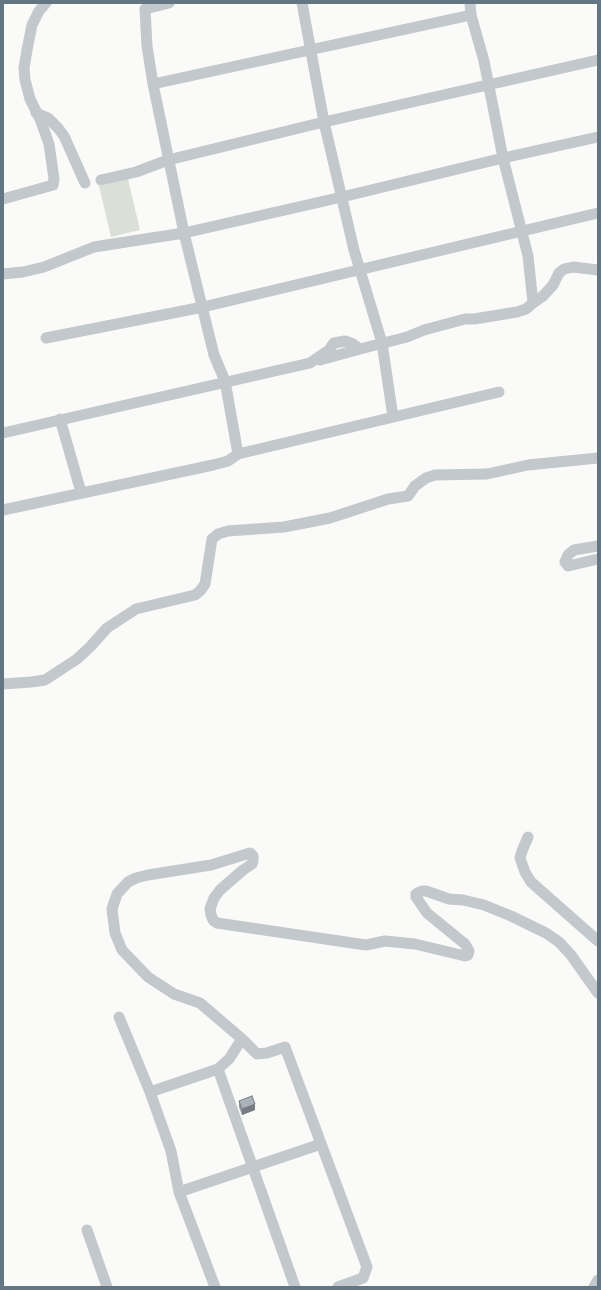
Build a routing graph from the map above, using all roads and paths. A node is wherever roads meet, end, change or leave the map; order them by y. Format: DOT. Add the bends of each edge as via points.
graph roads {
  1 [pos="46,3"];
  2 [pos="169,3"];
  3 [pos="302,3"];
  4 [pos="470,3"];
  5 [pos="471,15"];
  6 [pos="312,50"];
  7 [pos="598,60"];
  8 [pos="153,84"];
  9 [pos="488,84"];
  10 [pos="36,113"];
  11 [pos="324,122"];
  12 [pos="598,137"];
  13 [pos="503,158"];
  14 [pos="168,160"];
  15 [pos="101,180"];
  16 [pos="85,184"];
  17 [pos="342,197"];
  18 [pos="3,199"];
  19 [pos="598,212"];
  20 [pos="522,230"];
  21 [pos="184,233"];
  22 [pos="360,269"];
  23 [pos="598,270"];
  24 [pos="3,274"];
  25 [pos="533,302"];
  26 [pos="203,307"];
  27 [pos="46,338"];
  28 [pos="382,343"];
  29 [pos="225,381"];
  30 [pos="499,392"];
  31 [pos="393,417"];
  32 [pos="60,419"];
  33 [pos="3,432"];
  34 [pos="238,454"];
  35 [pos="598,458"];
  36 [pos="81,492"];
  37 [pos="3,510"];
  38 [pos="598,546"];
  39 [pos="598,559"];
  40 [pos="3,684"];
  41 [pos="528,837"];
  42 [pos="598,941"];
  43 [pos="598,993"];
  44 [pos="119,1017"];
  45 [pos="242,1039"];
  46 [pos="218,1069"];
  47 [pos="150,1092"];
  48 [pos="321,1144"];
  49 [pos="252,1166"];
  50 [pos="179,1192"];
  51 [pos="87,1230"];
  52 [pos="598,1280"];
  53 [pos="108,1287"];
  54 [pos="215,1287"];
  55 [pos="295,1287"];
  56 [pos="338,1287"];
  57 [pos="594,1287"];
  1 -- 10 [label="street" via="32,25 24,68 30,99"];
  2 -- 8 [label="street" via="145,9"];
  3 -- 6 [label="street"];
  4 -- 5 [label="street"];
  5 -- 6 [label="street"];
  5 -- 9 [label="street"];
  6 -- 8 [label="street"];
  6 -- 11 [label="street"];
  7 -- 9 [label="street"];
  8 -- 14 [label="street"];
  9 -- 11 [label="street"];
  9 -- 13 [label="street"];
  10 -- 16 [label="street" via="48,118 64,136"];
  10 -- 18 [label="street" via="48,144 53,185"];
  11 -- 14 [label="street"];
  11 -- 17 [label="street"];
  12 -- 13 [label="street"];
  13 -- 17 [label="street"];
  13 -- 20 [label="street"];
  14 -- 15 [label="street" via="136,172"];
  14 -- 21 [label="street"];
  17 -- 21 [label="street"];
  17 -- 22 [label="street"];
  19 -- 20 [label="street"];
  20 -- 22 [label="street"];
  20 -- 25 [label="street" via="528,256"];
  21 -- 24 [label="street" via="94,247 44,268"];
  21 -- 26 [label="street"];
  22 -- 26 [label="street"];
  22 -- 28 [label="street"];
  23 -- 25 [label="street" via="573,266 564,269 543,296"];
  25 -- 28 [label="street" via="526,310 465,319"];
  26 -- 27 [label="street"];
  26 -- 29 [label="street" via="214,355"];
  28 -- 29 [label="street" via="360,349 345,341 334,343 329,350 310,363"];
  28 -- 31 [label="street"];
  29 -- 32 [label="street"];
  29 -- 34 [label="street"];
  30 -- 31 [label="street"];
  31 -- 34 [label="street"];
  32 -- 33 [label="street"];
  32 -- 36 [label="street"];
  34 -- 36 [label="street" via="228,461 213,465"];
  35 -- 40 [label="street" via="528,465 486,474 435,475 415,486 408,496 330,518 284,527 218,534 212,539 205,584 195,595 136,610 107,628 77,659 45,680"];
  36 -- 37 [label="street"];
  38 -- 39 [label="street" via="574,550 565,562 568,566 574,566"];
  41 -- 42 [label="street" via="520,858 531,882"];
  43 -- 45 [label="street" via="571,955 546,933 484,905 450,899 426,891 416,894 416,897 428,913 465,944 468,955 415,944 385,941 366,945 217,923 213,920 210,909 214,898 252,864 250,853 211,865 148,875 128,882 117,894 112,909 115,933 122,950 148,977 174,994 200,1003"];
  44 -- 47 [label="street"];
  45 -- 46 [label="street" via="229,1059"];
  45 -- 48 [label="street" via="257,1054 285,1047"];
  46 -- 47 [label="street"];
  46 -- 49 [label="street"];
  47 -- 50 [label="street" via="171,1151"];
  48 -- 49 [label="street"];
  48 -- 56 [label="street" via="367,1267 364,1278"];
  49 -- 50 [label="street"];
  49 -- 55 [label="street"];
  50 -- 54 [label="street"];
  51 -- 53 [label="street"];
  52 -- 57 [label="street"];
}
